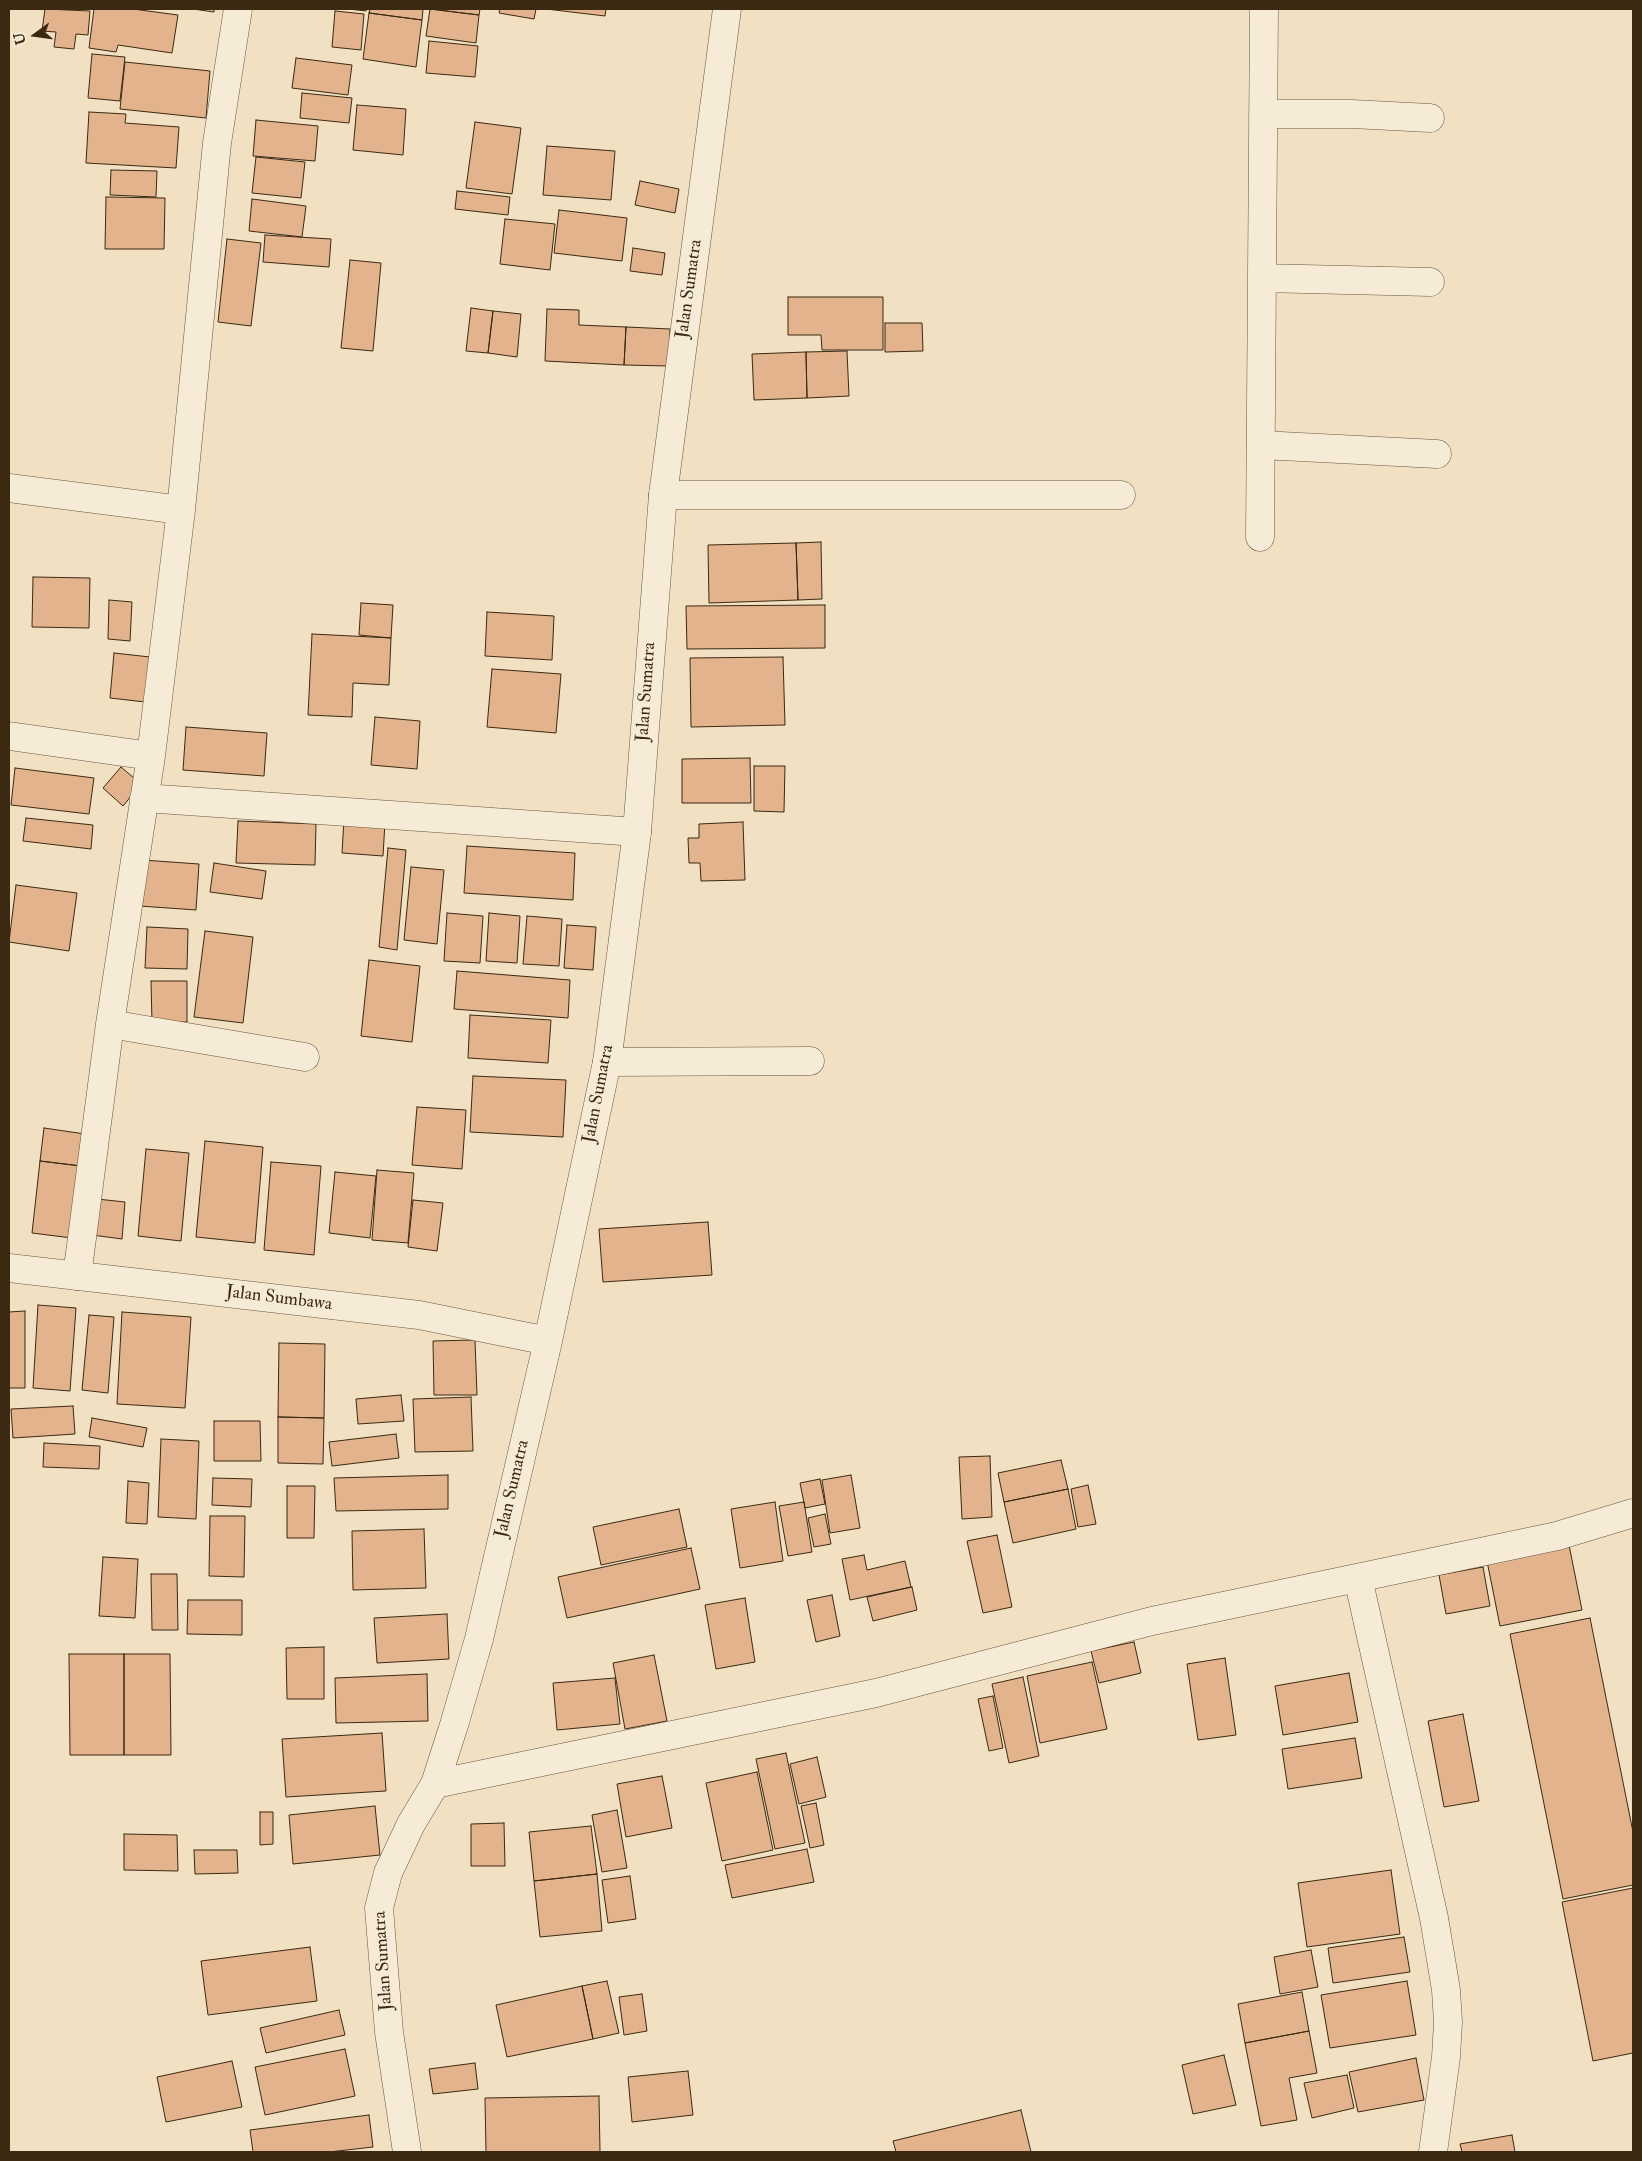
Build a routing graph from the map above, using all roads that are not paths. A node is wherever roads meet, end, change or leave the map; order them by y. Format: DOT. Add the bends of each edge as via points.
graph roads {
  1 [pos="238,9"];
  2 [pos="727,9"];
  3 [pos="1264,9"];
  4 [pos="1263,114"];
  5 [pos="1430,118"];
  6 [pos="1262,278"];
  7 [pos="1430,282"];
  8 [pos="1261,445"];
  9 [pos="1437,454"];
  10 [pos="9,488"];
  11 [pos="663,495"];
  12 [pos="1121,495"];
  13 [pos="180,510"];
  14 [pos="1260,537"];
  15 [pos="9,736"];
  16 [pos="151,756"];
  17 [pos="144,798"];
  18 [pos="637,832"];
  19 [pos="110,1024"];
  20 [pos="305,1057"];
  21 [pos="810,1061"];
  22 [pos="607,1062"];
  23 [pos="9,1268"];
  24 [pos="77,1276"];
  25 [pos="548,1341"];
  26 [pos="1633,1513"];
  27 [pos="1358,1578"];
  28 [pos="435,1784"];
  29 [pos="407,2152"];
  30 [pos="1433,2152"];
  1 -- 13 [label="street" via="217,143"];
  2 -- 11 [label="street, Jalan Sumatra"];
  3 -- 4 [label="street"];
  4 -- 5 [label="street"];
  4 -- 6 [label="street"];
  6 -- 7 [label="street"];
  6 -- 8 [label="street"];
  8 -- 9 [label="street"];
  8 -- 14 [label="street"];
  10 -- 13 [label="street"];
  11 -- 12 [label="street"];
  11 -- 18 [label="street, Jalan Sumatra"];
  13 -- 16 [label="street"];
  15 -- 16 [label="street"];
  16 -- 17 [label="street"];
  17 -- 18 [label="street"];
  17 -- 19 [label="street"];
  18 -- 22 [label="street, Jalan Sumatra"];
  19 -- 20 [label="street"];
  19 -- 24 [label="street"];
  21 -- 22 [label="street"];
  22 -- 25 [label="street, Jalan Sumatra"];
  23 -- 24 [label="street, Jalan Sumbawa"];
  24 -- 25 [label="street, Jalan Sumbawa" via="419,1315"];
  25 -- 28 [label="street, Jalan Sumatra" via="478,1639"];
  26 -- 27 [label="street" via="1557,1536"];
  27 -- 28 [label="street" via="1152,1621 876,1693"];
  27 -- 30 [label="street" via="1434,1918 1446,1990 1446,2057"];
  28 -- 29 [label="street, Jalan Sumatra" via="411,1824 388,1873 379,1908 389,2032"];
}
